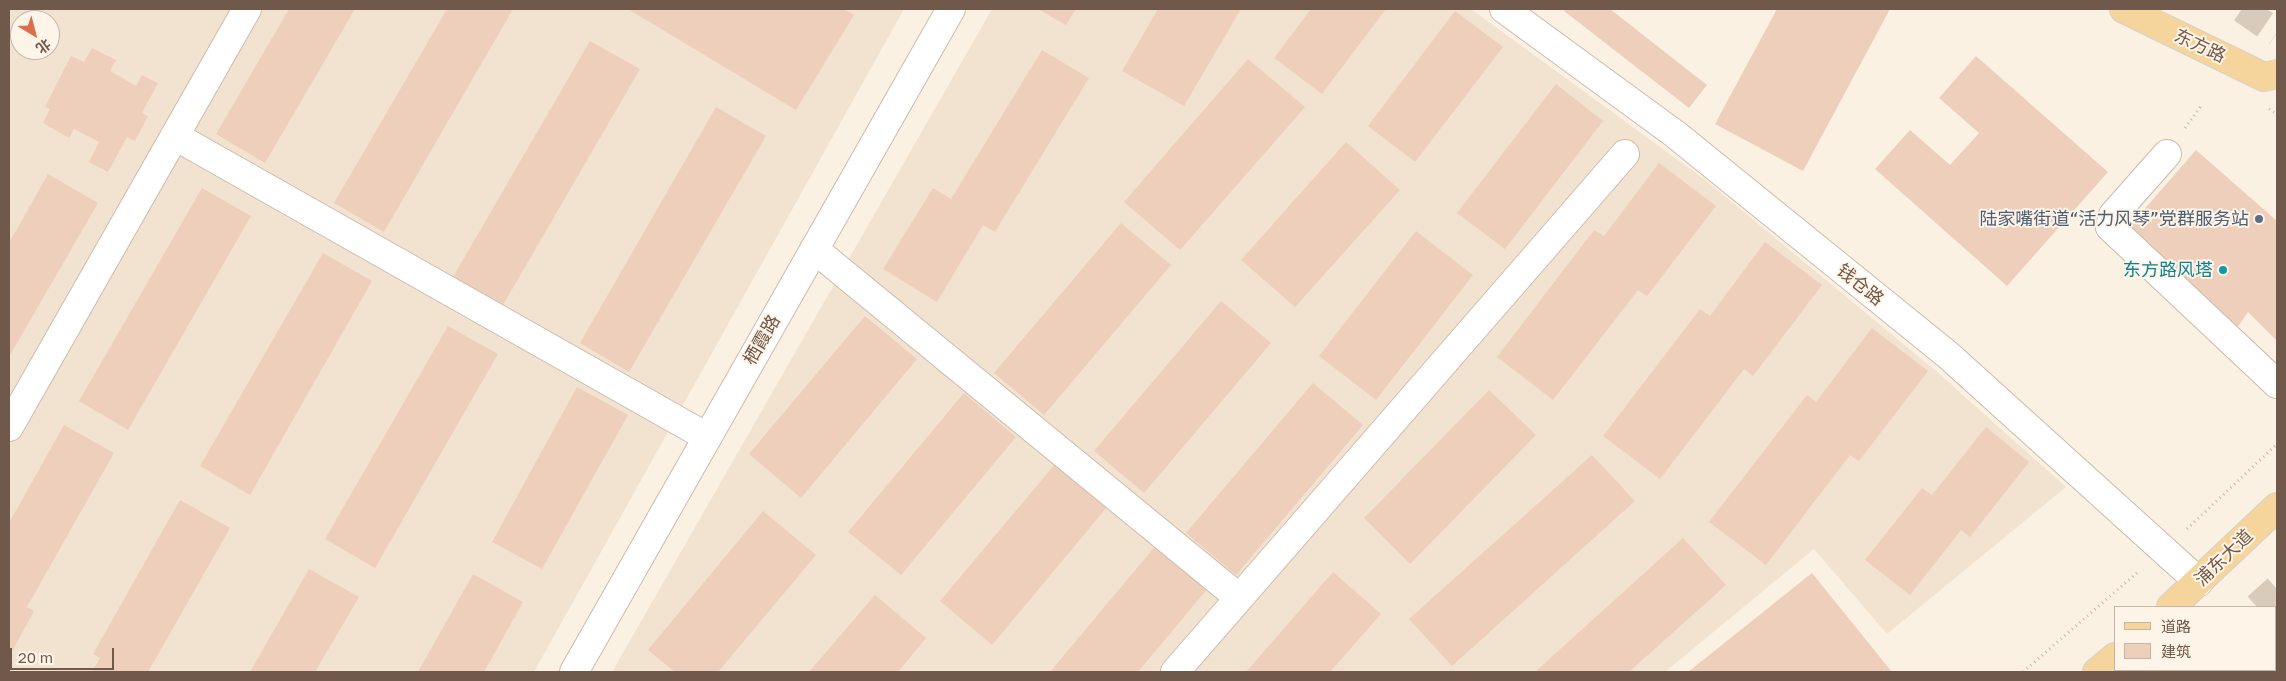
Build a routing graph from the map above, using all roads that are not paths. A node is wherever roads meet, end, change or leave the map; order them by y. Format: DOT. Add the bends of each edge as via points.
graph roads {
  1 [pos="246,9"];
  2 [pos="951,9"];
  3 [pos="1504,9"];
  4 [pos="2124,9"];
  5 [pos="2277,74"];
  6 [pos="175,136"];
  7 [pos="1625,154"];
  8 [pos="2167,154"];
  9 [pos="814,249"];
  10 [pos="2277,384"];
  11 [pos="9,427"];
  12 [pos="707,437"];
  13 [pos="2277,507"];
  14 [pos="2199,582"];
  15 [pos="1238,597"];
  16 [pos="2172,606"];
  17 [pos="2114,658"];
  18 [pos="574,672"];
  19 [pos="1175,672"];
  20 [pos="2098,672"];
  1 -- 6 [label="street"];
  2 -- 9 [label="street, 栖霞路"];
  3 -- 14 [label="street, 钱仓路" via="1675,134 1948,355"];
  4 -- 5 [label="main road, 东方路" via="2264,77"];
  6 -- 11 [label="street"];
  6 -- 12 [label="street"];
  7 -- 15 [label="street"];
  8 -- 10 [label="street" via="2113,215 2110,227"];
  9 -- 12 [label="street, 栖霞路"];
  9 -- 15 [label="street"];
  12 -- 18 [label="street, 栖霞路"];
  13 -- 14 [label="main road, 浦东大道"];
  14 -- 16 [label="main road, 浦东大道"];
  15 -- 19 [label="street"];
  17 -- 20 [label="main road"];
}
